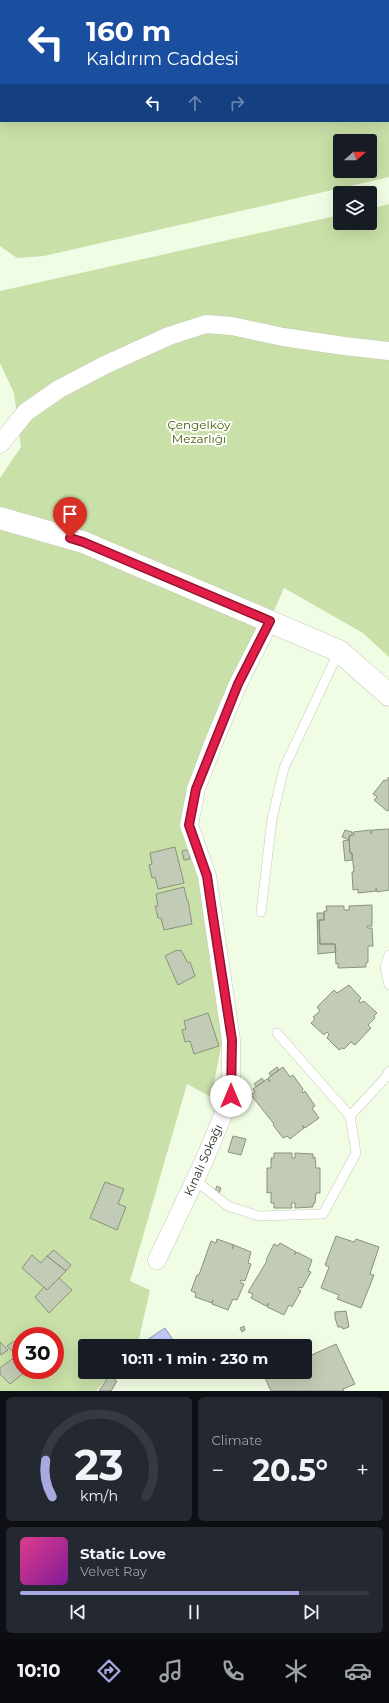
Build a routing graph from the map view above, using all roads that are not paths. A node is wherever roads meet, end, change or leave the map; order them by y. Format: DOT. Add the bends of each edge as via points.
graph roads {
  1 [pos="389,351"];
  2 [pos="0,444"];
  3 [pos="0,518"];
  4 [pos="270,621"];
  5 [pos="339,651"];
  6 [pos="389,695"];
  7 [pos="261,912"];
  8 [pos="389,955"];
  9 [pos="389,985"];
  10 [pos="277,1033"];
  11 [pos="389,1071"];
  12 [pos="350,1116"];
  13 [pos="195,1180"];
  14 [pos="157,1260"];
  1 -- 2 [label="street" via="206,324 169,336 59,389 26,412"];
  3 -- 4 [label="street" via="83,542"];
  4 -- 5 [label="street"];
  4 -- 13 [label="street, Kınalı Sokağı" via="238,684 196,789 189,825 207,876 232,1040 231,1096"];
  5 -- 6 [label="street"];
  5 -- 7 [label="lane" via="284,768 272,819"];
  8 -- 9 [label="lane" via="385,967"];
  10 -- 12 [label="lane"];
  11 -- 12 [label="lane"];
  12 -- 13 [label="lane" via="356,1153 322,1214 259,1216 228,1206"];
  13 -- 14 [label="street, Kınalı Sokağı"];
}
